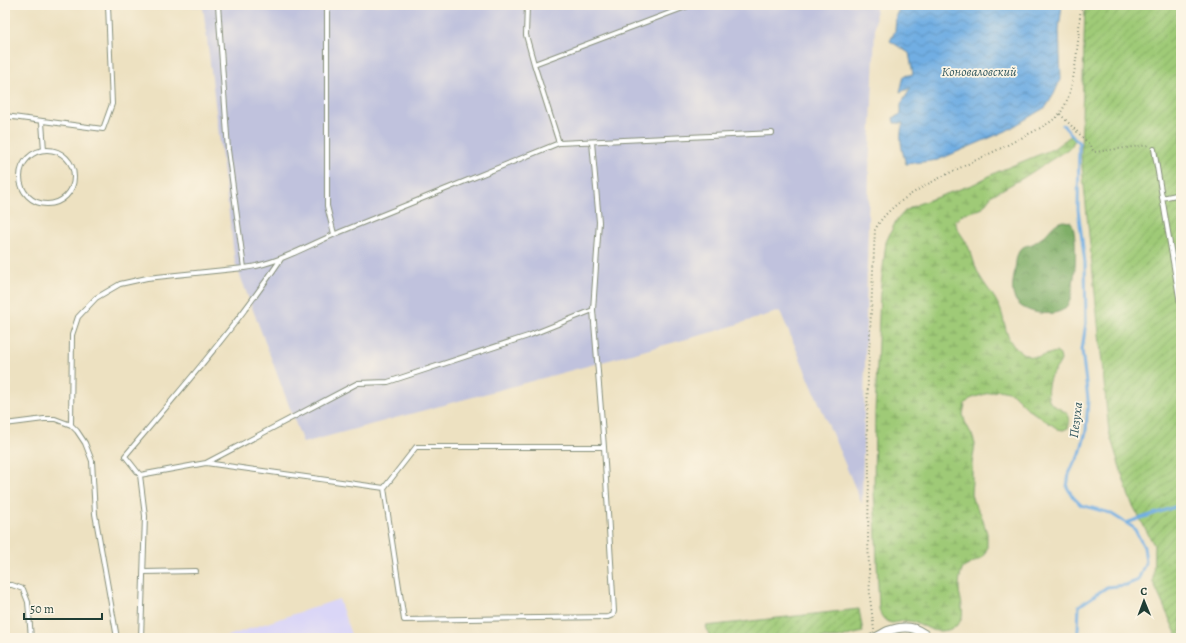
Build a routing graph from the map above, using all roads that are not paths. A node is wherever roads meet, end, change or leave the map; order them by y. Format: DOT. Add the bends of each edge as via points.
graph roads {
  1 [pos="108,5"];
  2 [pos="218,5"];
  3 [pos="327,5"];
  4 [pos="526,5"];
  5 [pos="691,5"];
  6 [pos="534,64"];
  7 [pos="5,116"];
  8 [pos="42,122"];
  9 [pos="772,133"];
  10 [pos="592,142"];
  11 [pos="559,143"];
  12 [pos="1154,149"];
  13 [pos="44,150"];
  14 [pos="1181,194"];
  15 [pos="1162,198"];
  16 [pos="334,234"];
  17 [pos="281,258"];
  18 [pos="244,268"];
  19 [pos="1181,309"];
  20 [pos="593,310"];
  21 [pos="5,424"];
  22 [pos="71,425"];
  23 [pos="604,447"];
  24 [pos="206,463"];
  25 [pos="140,475"];
  26 [pos="384,488"];
  27 [pos="196,571"];
  28 [pos="144,572"];
  29 [pos="5,585"];
  30 [pos="31,638"];
  31 [pos="117,638"];
  32 [pos="141,638"];
  33 [pos="875,638"];
  34 [pos="929,638"];
  1 -- 8 [label="lane" via="112,104 103,129"];
  2 -- 18 [label="lane" via="228,150"];
  3 -- 16 [label="lane" via="327,206"];
  4 -- 6 [label="lane" via="526,35"];
  5 -- 6 [label="lane"];
  6 -- 11 [label="lane"];
  7 -- 8 [label="lane"];
  8 -- 13 [label="lane"];
  9 -- 10 [label="lane"];
  10 -- 11 [label="lane"];
  10 -- 20 [label="lane" via="599,222"];
  11 -- 16 [label="lane"];
  12 -- 15 [label="lane"];
  13 -- 13 [label="lane" via="35,152 28,158 22,166 20,175 25,193 31,199 48,204 65,198 71,192 75,175 73,166 64,156 53,150"];
  14 -- 15 [label="lane"];
  15 -- 19 [label="lane"];
  16 -- 17 [label="lane"];
  17 -- 18 [label="lane" via="256,267"];
  17 -- 25 [label="lane" via="256,296 201,367 125,456"];
  18 -- 22 [label="lane" via="147,278 120,284 96,298 78,317 72,336"];
  20 -- 23 [label="lane"];
  20 -- 24 [label="lane" via="528,336 388,382 358,383"];
  21 -- 22 [label="lane" via="55,419"];
  22 -- 31 [label="lane" via="85,443 92,461 95,514"];
  23 -- 26 [label="lane" via="416,447"];
  23 -- 26 [label="lane" via="614,611 613,615 608,617 404,620"];
  24 -- 25 [label="lane"];
  24 -- 26 [label="lane"];
  25 -- 28 [label="lane" via="146,516"];
  27 -- 28 [label="lane"];
  28 -- 32 [label="lane"];
  29 -- 30 [label="lane" via="23,589 28,602"];
  33 -- 34 [label="street" via="888,631 910,627"];
}
